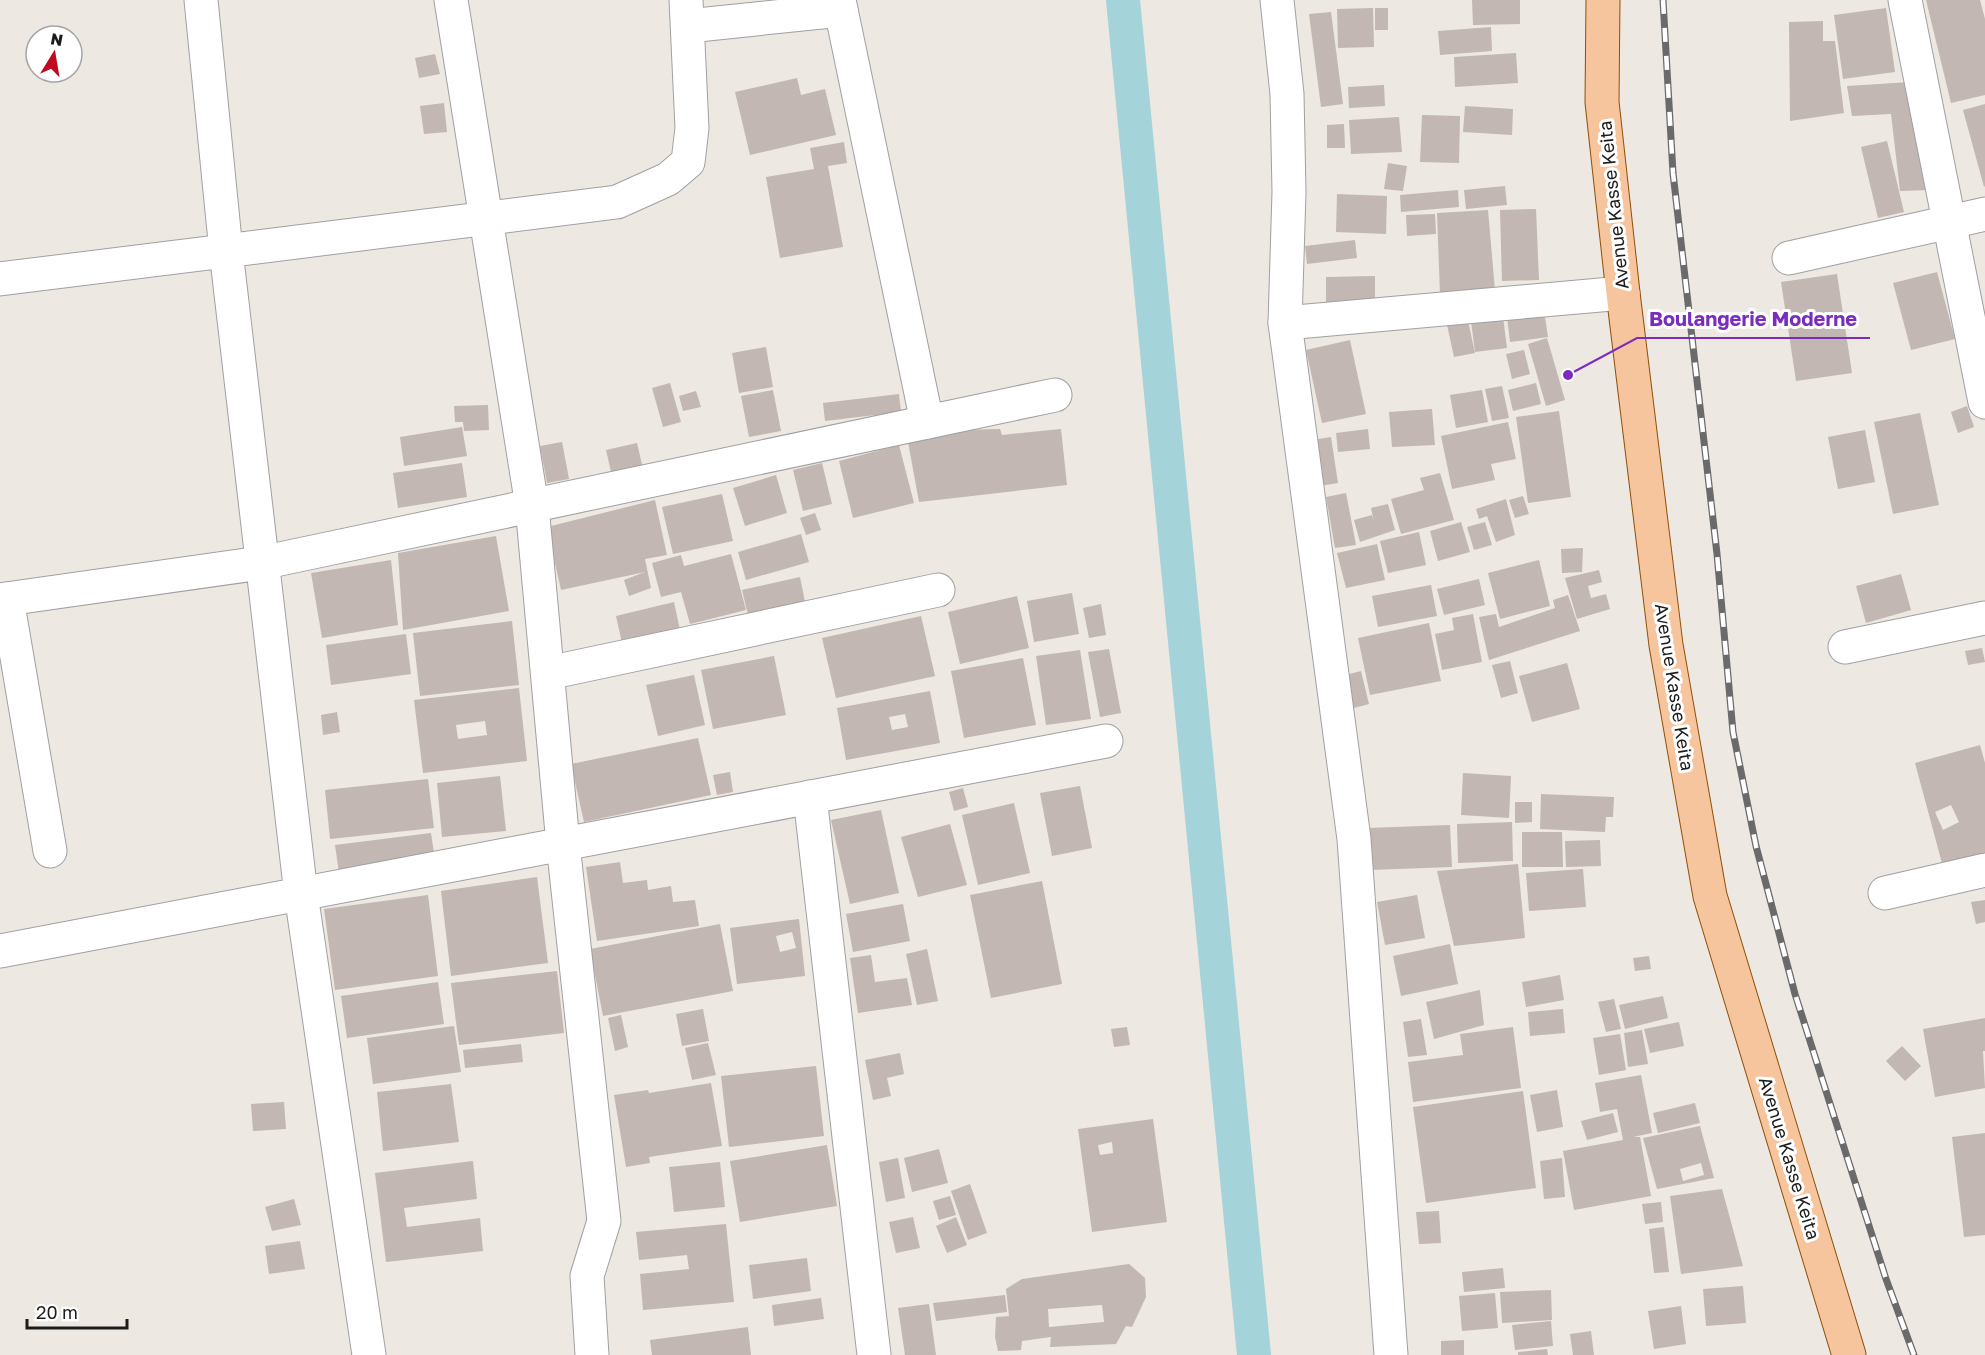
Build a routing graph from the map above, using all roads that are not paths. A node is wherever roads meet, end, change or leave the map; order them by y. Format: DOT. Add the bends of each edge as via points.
graph roads {
  1 [pos="201,0"];
  2 [pos="451,0"];
  3 [pos="1277,0"];
  4 [pos="1602,0"];
  5 [pos="1905,0"];
  6 [pos="840,5"];
  7 [pos="687,13"];
  8 [pos="1985,213"];
  9 [pos="486,219"];
  10 [pos="1949,222"];
  11 [pos="226,251"];
  12 [pos="1789,258"];
  13 [pos="0,279"];
  14 [pos="1623,293"];
  15 [pos="1285,323"];
  16 [pos="1055,395"];
  17 [pos="1985,402"];
  18 [pos="927,422"];
  19 [pos="532,506"];
  20 [pos="261,563"];
  21 [pos="938,590"];
  22 [pos="4,599"];
  23 [pos="1985,618"];
  24 [pos="1845,646"];
  25 [pos="548,673"];
  26 [pos="1106,741"];
  27 [pos="810,797"];
  28 [pos="563,844"];
  29 [pos="50,851"];
  30 [pos="1985,870"];
  31 [pos="1885,893"];
  32 [pos="301,894"];
  33 [pos="0,951"];
  34 [pos="369,1355"];
  35 [pos="592,1355"];
  36 [pos="874,1355"];
  37 [pos="1391,1355"];
  38 [pos="1849,1355"];
  1 -- 11 [label="street"];
  2 -- 9 [label="street"];
  3 -- 15 [label="street" via="1287,94"];
  4 -- 14 [label="main road, Avenue Kasse Keita" via="1602,102"];
  5 -- 10 [label="street"];
  6 -- 7 [label="street"];
  6 -- 18 [label="street"];
  7 -- 9 [label="street" via="692,128 688,162 668,178 617,202"];
  8 -- 10 [label="street"];
  9 -- 11 [label="street"];
  9 -- 19 [label="street"];
  10 -- 12 [label="street"];
  10 -- 17 [label="street"];
  11 -- 13 [label="street"];
  11 -- 20 [label="street"];
  14 -- 15 [label="street"];
  14 -- 38 [label="main road, Avenue Kasse Keita" via="1666,645 1710,896"];
  15 -- 37 [label="street" via="1354,838"];
  16 -- 18 [label="street"];
  18 -- 19 [label="street"];
  19 -- 20 [label="street"];
  19 -- 25 [label="street"];
  20 -- 22 [label="street"];
  20 -- 32 [label="street"];
  21 -- 25 [label="street"];
  22 -- 29 [label="street"];
  23 -- 24 [label="street"];
  25 -- 28 [label="street"];
  26 -- 27 [label="street"];
  27 -- 28 [label="street"];
  27 -- 36 [label="street"];
  28 -- 32 [label="street"];
  28 -- 35 [label="street" via="604,1221 587,1276"];
  30 -- 31 [label="street"];
  32 -- 33 [label="street"];
  32 -- 34 [label="street"];
}
